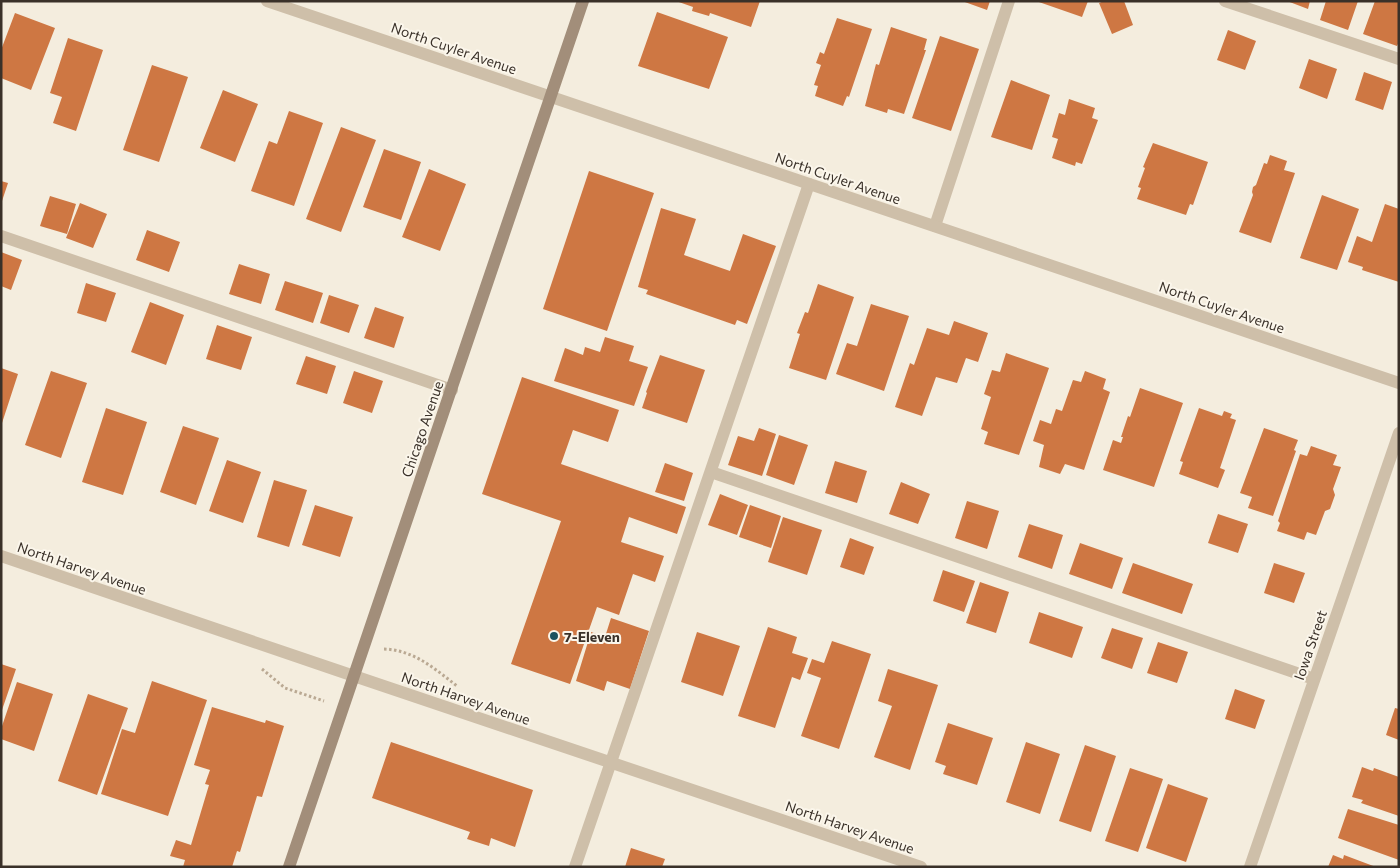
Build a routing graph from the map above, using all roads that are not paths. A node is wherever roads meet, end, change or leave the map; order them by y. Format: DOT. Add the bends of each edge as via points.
graph roads {
  1 [pos="267,1"];
  2 [pos="583,1"];
  3 [pos="1009,1"];
  4 [pos="1225,1"];
  5 [pos="299,6"];
  6 [pos="1399,59"];
  7 [pos="551,97"];
  8 [pos="809,184"];
  9 [pos="935,226"];
  10 [pos="1,236"];
  11 [pos="1399,382"];
  12 [pos="452,390"];
  13 [pos="1399,433"];
  14 [pos="711,472"];
  15 [pos="1,556"];
  16 [pos="354,676"];
  17 [pos="1314,679"];
  18 [pos="611,762"];
  19 [pos="289,867"];
  20 [pos="575,867"];
  21 [pos="921,867"];
  22 [pos="1250,867"];
  1 -- 5 [label="street, North Cuyler Avenue"];
  2 -- 7 [label="main road, Chicago Avenue"];
  3 -- 9 [label="street"];
  4 -- 6 [label="street"];
  5 -- 7 [label="street, North Cuyler Avenue"];
  7 -- 8 [label="street, North Cuyler Avenue"];
  7 -- 12 [label="main road, Chicago Avenue"];
  8 -- 9 [label="street, North Cuyler Avenue"];
  8 -- 14 [label="street"];
  9 -- 11 [label="street, North Cuyler Avenue"];
  10 -- 12 [label="street"];
  12 -- 16 [label="main road, Chicago Avenue"];
  13 -- 17 [label="street, Iowa Street"];
  14 -- 17 [label="street"];
  14 -- 18 [label="street"];
  15 -- 16 [label="street, North Harvey Avenue"];
  16 -- 18 [label="street, North Harvey Avenue"];
  16 -- 19 [label="main road, Chicago Avenue"];
  17 -- 22 [label="street, Iowa Street"];
  18 -- 20 [label="street"];
  18 -- 21 [label="street, North Harvey Avenue"];
}
